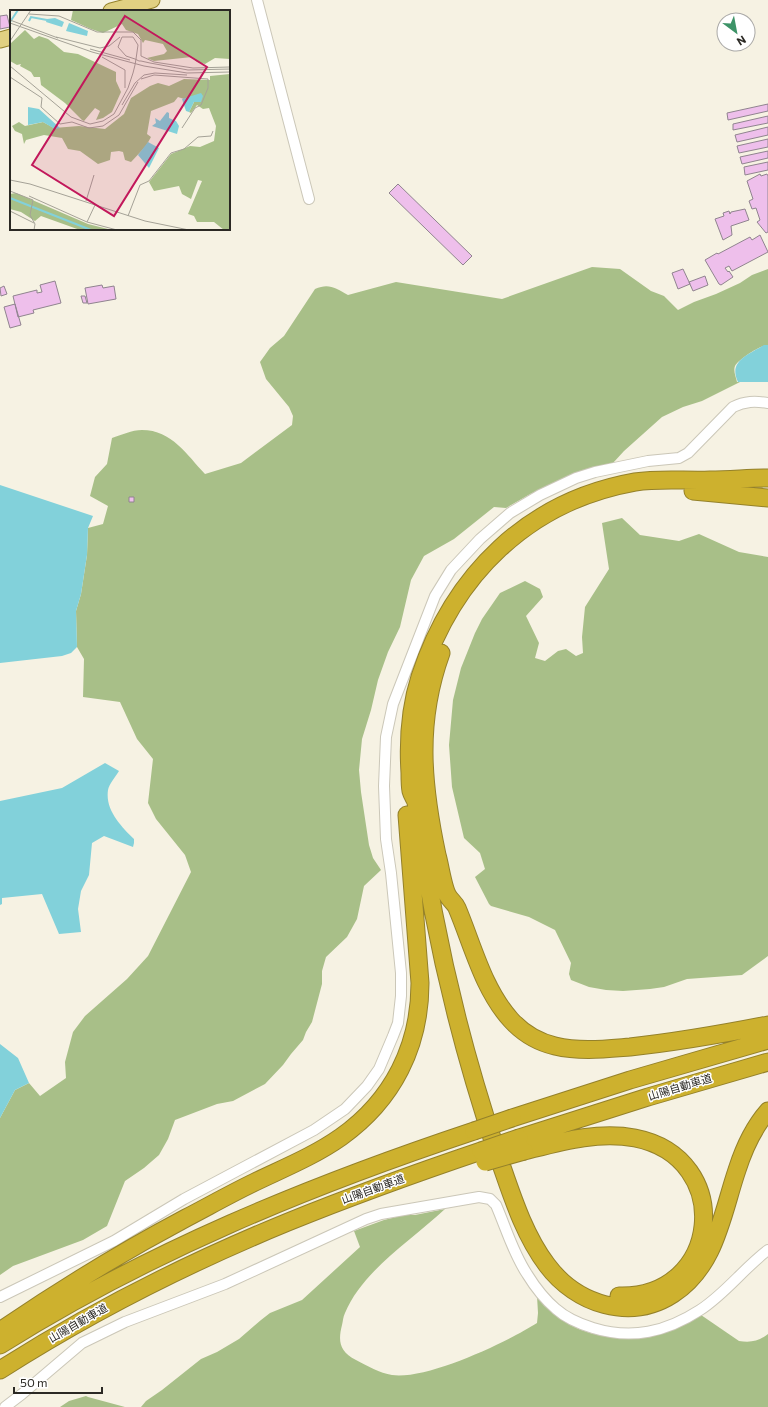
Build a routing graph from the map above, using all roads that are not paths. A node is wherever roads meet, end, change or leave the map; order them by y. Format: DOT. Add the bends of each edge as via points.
graph roads {
  1 [pos="152,0"];
  2 [pos="257,0"];
  3 [pos="115,10"];
  4 [pos="10,37"];
  5 [pos="0,40"];
  6 [pos="309,199"];
  7 [pos="768,403"];
  8 [pos="768,478"];
  9 [pos="768,498"];
  10 [pos="411,791"];
  11 [pos="448,896"];
  12 [pos="768,1025"];
  13 [pos="768,1040"];
  14 [pos="768,1062"];
  15 [pos="768,1111"];
  16 [pos="521,1145"];
  17 [pos="768,1250"];
  18 [pos="0,1297"];
  19 [pos="0,1331"];
  20 [pos="0,1345"];
  21 [pos="0,1370"];
  22 [pos="5,1407"];
  1 -- 3 [label="main road"];
  2 -- 6 [label="street"];
  4 -- 5 [label="main road"];
  7 -- 18 [label="street" via="747,402 733,407 680,458 600,470 576,478 533,499 503,519 470,549 451,570 435,596 393,704 386,737 386,839 401,973 401,996 398,1023 382,1063 367,1086 345,1109 314,1130 190,1196 114,1241"];
  8 -- 10 [label="highway" via="667,480 637,482 610,488 552,511 498,550 475,574 452,606 423,667 410,723"];
  9 -- 11 [label="highway" via="708,491 668,490 634,494 595,504 569,514 534,535 505,558 479,587 457,619 444,646 429,690 424,725 426,791 434,841"];
  10 -- 15 [label="highway" via="416,802 427,878 445,967 484,1114 528,1232 548,1266 567,1286 594,1302 626,1308 654,1303 683,1287 707,1257 719,1229 743,1151"];
  10 -- 19 [label="highway" via="407,803 420,983 419,1008 408,1054 387,1091 357,1123 329,1144 138,1244"];
  11 -- 12 [label="highway" via="458,908 481,970 498,1002 516,1024 542,1041 567,1048 598,1050 675,1041"];
  11 -- 16 [label="highway" via="445,906 447,928 477,1051 512,1164 530,1212 549,1248 565,1269 579,1281 598,1291 616,1296 636,1295 662,1287 676,1278 698,1250 704,1221 697,1185 691,1173 669,1152 635,1138 612,1136"];
  13 -- 20 [label="highway, 山陽自動車道, bridge" via="512,1118 331,1182 169,1252 45,1317"];
  14 -- 16 [label="highway, 山陽自動車道" via="648,1097"];
  16 -- 21 [label="highway, 山陽自動車道, bridge" via="383,1186 287,1222 190,1265 111,1305"];
  17 -- 22 [label="street" via="710,1303 691,1316 657,1330 619,1334 578,1323 546,1300 520,1263 496,1205 490,1199 479,1197 381,1214 225,1284 125,1322 96,1336 78,1347"];
}
